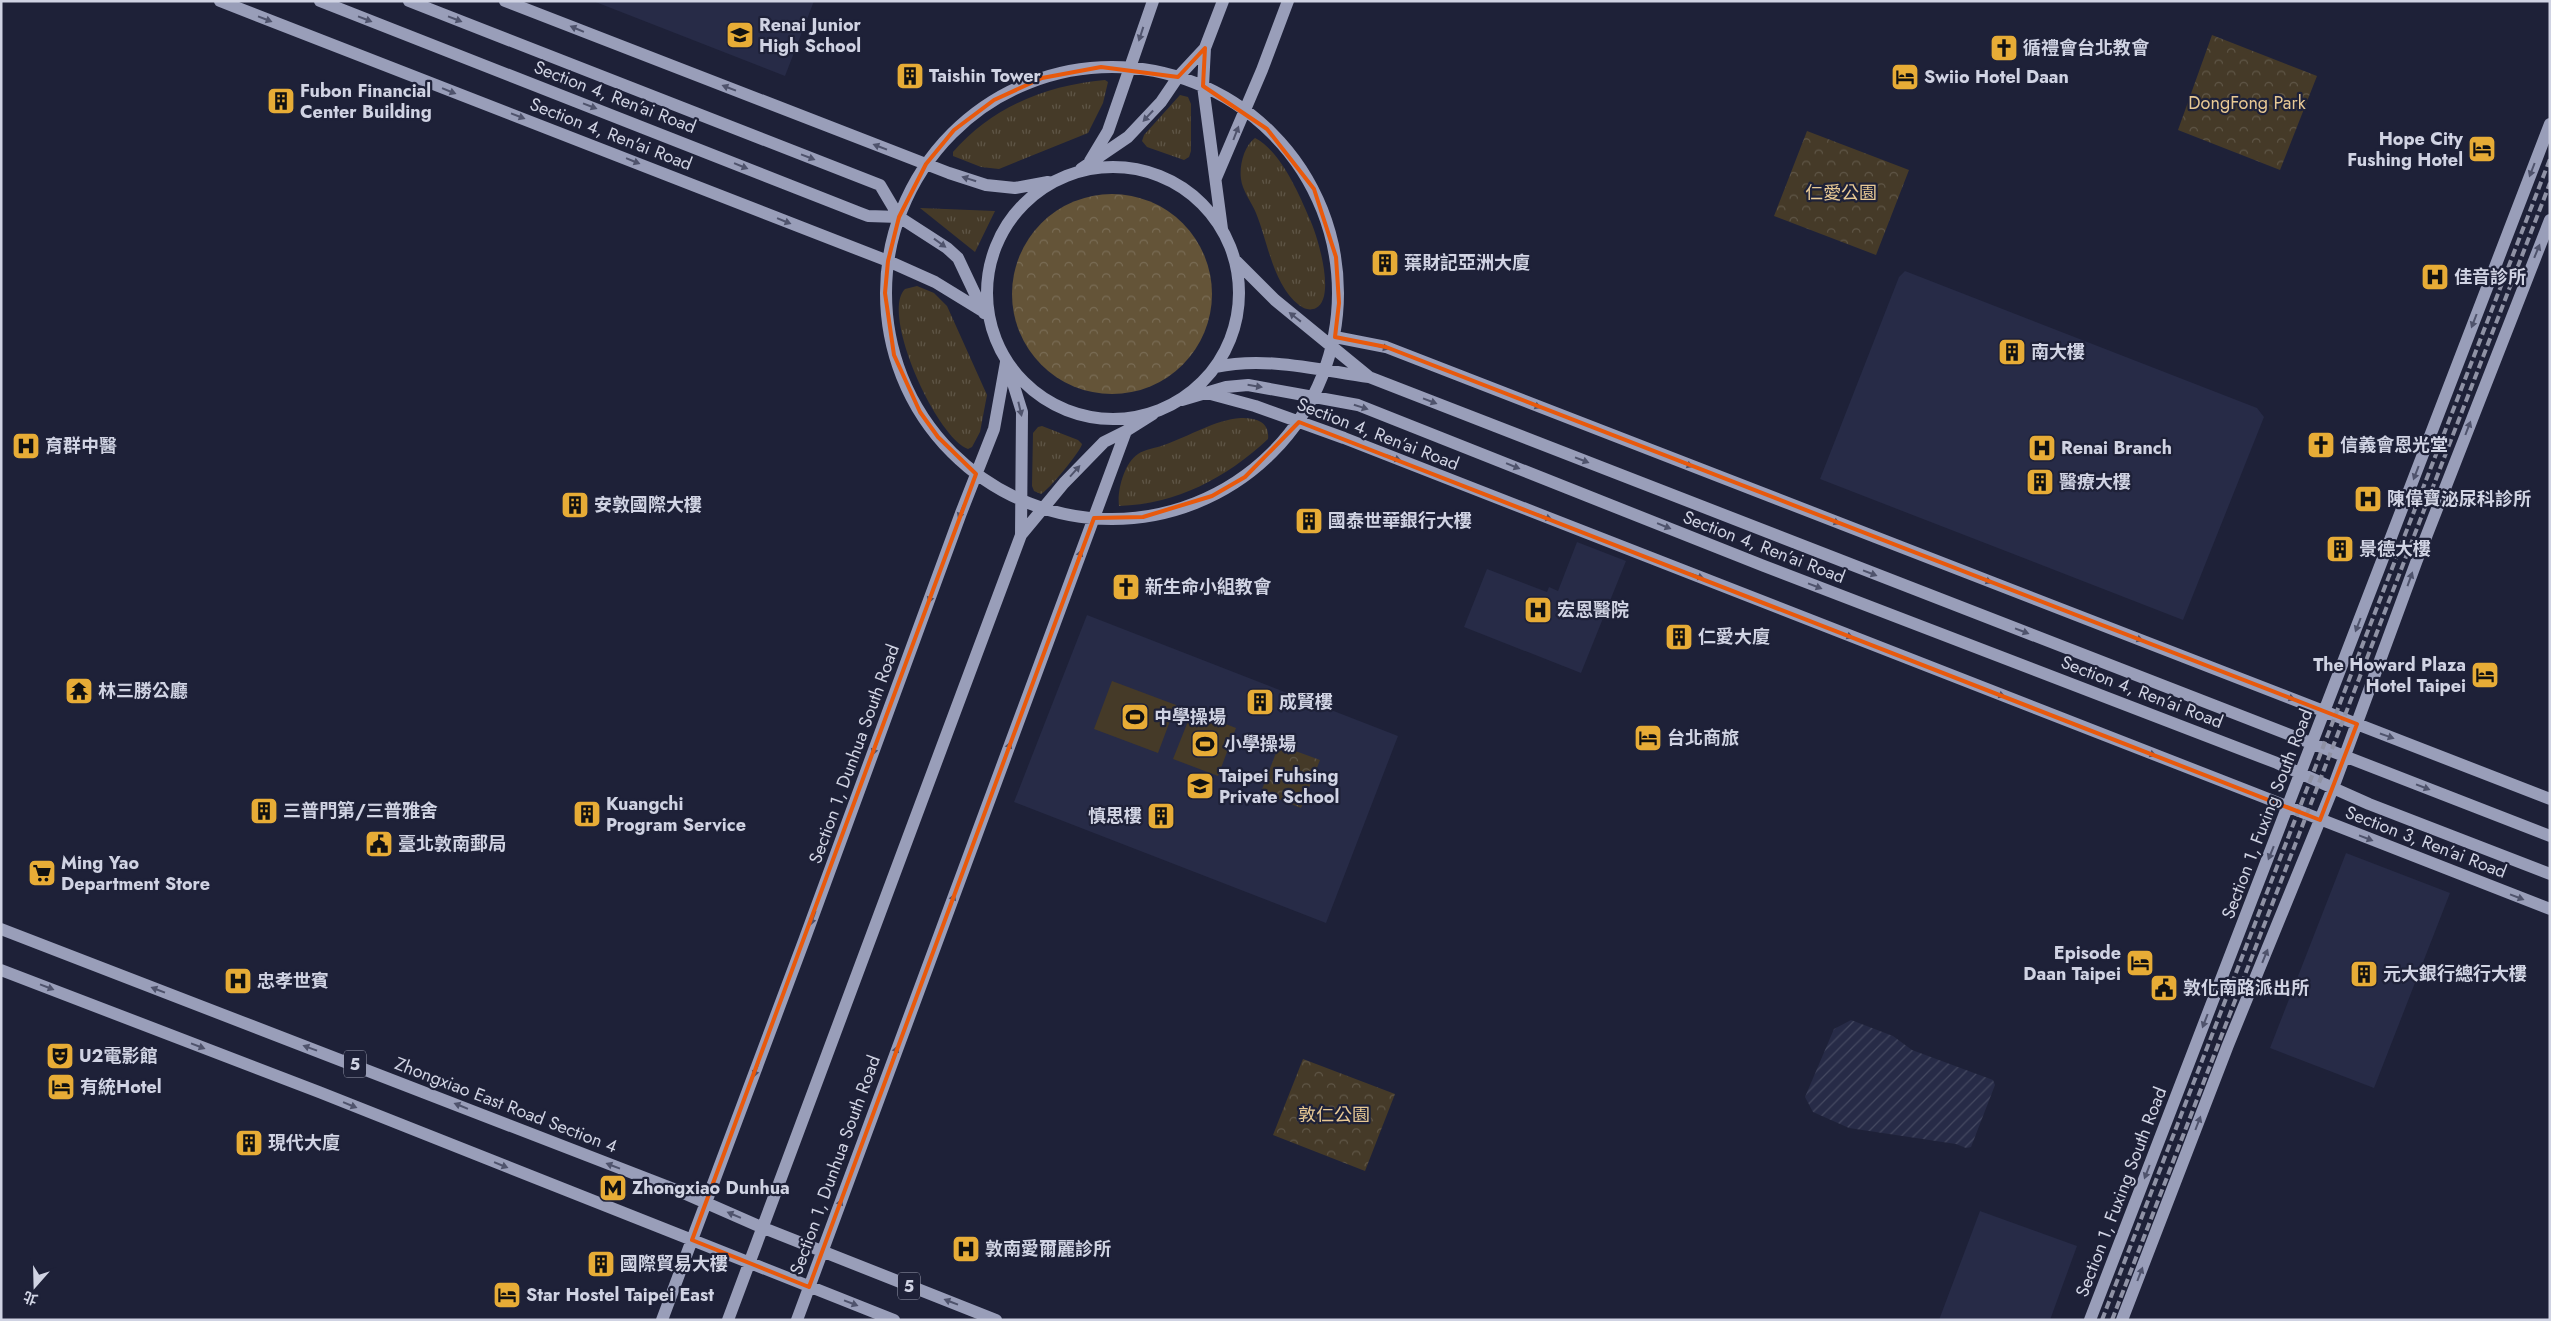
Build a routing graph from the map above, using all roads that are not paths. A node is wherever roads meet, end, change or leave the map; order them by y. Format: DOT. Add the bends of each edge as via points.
graph roads {
  1 [pos="220,1"];
  2 [pos="320,1"];
  3 [pos="409,1"];
  4 [pos="505,1"];
  5 [pos="1153,1"];
  6 [pos="1223,1"];
  7 [pos="1288,1"];
  8 [pos="1205,48"];
  9 [pos="1130,68"];
  10 [pos="1178,77"];
  11 [pos="1203,86"];
  12 [pos="1245,110"];
  13 [pos="2550,124"];
  14 [pos="926,164"];
  15 [pos="1088,165"];
  16 [pos="1074,173"];
  17 [pos="1216,178"];
  18 [pos="1050,182"];
  19 [pos="898,217"];
  20 [pos="2550,220"];
  21 [pos="1222,230"];
  22 [pos="1235,260"];
  23 [pos="888,261"];
  24 [pos="986,316"];
  25 [pos="1334,342"];
  26 [pos="1006,362"];
  27 [pos="1216,367"];
  28 [pos="1326,371"];
  29 [pos="1368,377"];
  30 [pos="1207,393"];
  31 [pos="1314,398"];
  32 [pos="1182,400"];
  33 [pos="1153,414"];
  34 [pos="1299,422"];
  35 [pos="1126,432"];
  36 [pos="976,474"];
  37 [pos="1023,500"];
  38 [pos="1043,508"];
  39 [pos="1094,518"];
  40 [pos="1021,535"];
  41 [pos="2326,712"];
  42 [pos="2357,724"];
  43 [pos="2313,744"];
  44 [pos="2345,756"];
  45 [pos="2302,774"];
  46 [pos="2333,788"];
  47 [pos="2550,799"];
  48 [pos="2289,808"];
  49 [pos="2320,820"];
  50 [pos="2550,836"];
  51 [pos="2550,874"];
  52 [pos="2550,909"];
  53 [pos="1,929"];
  54 [pos="1,970"];
  55 [pos="706,1204"];
  56 [pos="761,1227"];
  57 [pos="692,1240"];
  58 [pos="822,1252"];
  59 [pos="748,1263"];
  60 [pos="809,1287"];
  61 [pos="662,1320"];
  62 [pos="728,1320"];
  63 [pos="797,1320"];
  64 [pos="894,1320"];
  65 [pos="996,1320"];
  66 [pos="2090,1320"];
  67 [pos="2122,1320"];
  1 -- 23 [label="main road, Section 4, Ren'ai Road, one-way"];
  2 -- 19 [label="main road, Section 4, Ren’ai Road, one-way" via="868,216"];
  3 -- 19 [label="main road, Section 4, Ren’ai Road, one-way" via="880,185"];
  14 -- 4 [label="main road, one-way"];
  5 -- 9 [label="main road, one-way"];
  6 -- 8 [label="main road"];
  7 -- 12 [label="main road"];
  8 -- 10 [label="main road"];
  8 -- 11 [label="main road"];
  9 -- 10 [label="main road"];
  9 -- 14 [label="main road" via="1071,71 1015,89 974,113 940,145"];
  9 -- 15 [label="main road" via="1108,131"];
  10 -- 11 [label="main road"];
  10 -- 15 [label="main road, one-way" via="1161,102 1128,137"];
  11 -- 12 [label="main road"];
  11 -- 17 [label="main road"];
  17 -- 12 [label="main road, one-way"];
  12 -- 25 [label="main road" via="1285,148 1314,189 1324,214 1339,280"];
  13 -- 41 [label="main road, Section 1, Fuxing South Road, one-way"];
  18 -- 14 [label="main road, one-way" via="1015,188 986,185"];
  14 -- 19 [label="main road"];
  15 -- 16 [label="main road"];
  16 -- 18 [label="main road"];
  16 -- 21 [label="main road" via="1098,168 1146,172 1190,194 1208,210"];
  17 -- 21 [label="main road"];
  18 -- 24 [label="main road" via="1013,215 1001,233 987,275"];
  19 -- 23 [label="main road"];
  19 -- 24 [label="main road, Section 4, Ren’ai Road, one-way" via="920,229 958,258"];
  42 -- 20 [label="main road, one-way" via="2417,560"];
  21 -- 22 [label="main road"];
  25 -- 22 [label="main road, Section 4, Ren’ai Road, one-way" via="1275,300"];
  22 -- 27 [label="main road" via="1240,288 1238,316 1230,343"];
  23 -- 24 [label="main road, Section 4, Ren'ai Road" via="935,282"];
  23 -- 36 [label="main road" via="888,324 894,355 905,385 938,437"];
  24 -- 26 [label="main road"];
  25 -- 28 [label="main road"];
  25 -- 29 [label="main road, Section 4, Ren’ai Road"];
  25 -- 41 [label="main road, Section 4, Ren’ai Road, one-way" via="1386,348"];
  26 -- 33 [label="main road" via="1028,387 1071,412 1120,420"];
  26 -- 36 [label="main road, Section 1, Dunhua South Road" via="994,429"];
  26 -- 37 [label="main road, one-way" via="1022,412"];
  27 -- 28 [label="main road, Section 4, Ren’ai Road" via="1238,362"];
  27 -- 32 [label="main road"];
  28 -- 29 [label="main road, Section 4, Ren’ai Road"];
  28 -- 31 [label="main road"];
  29 -- 43 [label="main road, Section 4, Ren’ai Road, one-way"];
  30 -- 31 [label="main road, Section 4, Ren’ai Road, one-way" via="1248,385"];
  30 -- 32 [label="main road, Section 4, Ren’ai Road"];
  30 -- 34 [label="main road, Section 4, Ren’ai Road"];
  31 -- 34 [label="main road"];
  31 -- 45 [label="main road, Section 4, Ren’ai Road, one-way" via="1358,405"];
  32 -- 33 [label="main road"];
  33 -- 35 [label="main road"];
  34 -- 39 [label="main road" via="1245,477 1212,496 1167,513"];
  34 -- 48 [label="main road, Section 4, Ren’ai Road, one-way"];
  38 -- 35 [label="main road, one-way" via="1104,442"];
  35 -- 39 [label="main road, Section 1, Dunhua South Road"];
  36 -- 37 [label="main road"];
  36 -- 55 [label="main road, Section 1, Dunhua South Road, one-way"];
  37 -- 38 [label="main road"];
  37 -- 40 [label="main road"];
  38 -- 39 [label="main road"];
  38 -- 40 [label="main road"];
  58 -- 39 [label="main road, Section 1, Dunhua South Road, one-way"];
  40 -- 56 [label="main road"];
  41 -- 42 [label="main road"];
  41 -- 43 [label="main road, Section 1, Fuxing South Road"];
  42 -- 44 [label="main road"];
  42 -- 47 [label="main road, one-way"];
  43 -- 44 [label="main road"];
  43 -- 45 [label="main road, Section 1, Fuxing South Road"];
  44 -- 46 [label="main road"];
  44 -- 50 [label="main road, one-way"];
  45 -- 46 [label="main road, Section 3, Ren’ai Road"];
  45 -- 48 [label="main road, Section 1, Fuxing South Road"];
  46 -- 49 [label="main road"];
  46 -- 51 [label="main road, Section 3, Ren’ai Road"];
  48 -- 49 [label="main road, Section 3, Ren’ai Road"];
  48 -- 66 [label="main road, Section 1, Fuxing South Road, one-way"];
  49 -- 52 [label="main road, Section 3, Ren’ai Road, one-way"];
  67 -- 49 [label="main road, one-way" via="2228,1045"];
  55 -- 53 [label="main road, Zhongxiao East Road Section 4 / 5, one-way" via="332,1055"];
  54 -- 57 [label="main road, 5, one-way"];
  56 -- 55 [label="main road, Zhongxiao East Road Section 4 / 5, one-way"];
  55 -- 57 [label="main road, Section 1, Dunhua South Road"];
  56 -- 58 [label="main road, Zhongxiao East Road Section 4 / 5"];
  56 -- 59 [label="main road"];
  57 -- 59 [label="main road, 5"];
  57 -- 61 [label="main road, Section 1, Dunhua South Road"];
  58 -- 60 [label="main road, Section 1, Dunhua South Road"];
  65 -- 58 [label="main road, Zhongxiao East Road Section 4 / 5, one-way"];
  59 -- 60 [label="main road, 5"];
  59 -- 62 [label="main road"];
  60 -- 63 [label="main road, Section 1, Dunhua South Road"];
  60 -- 64 [label="main road, 5, one-way"];
}
